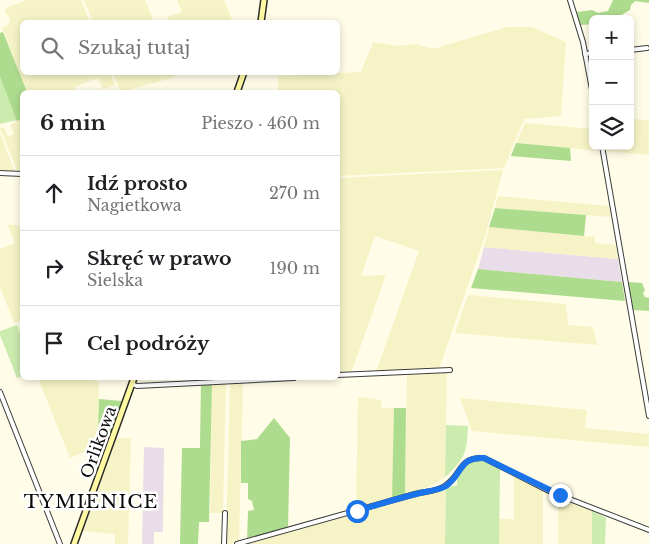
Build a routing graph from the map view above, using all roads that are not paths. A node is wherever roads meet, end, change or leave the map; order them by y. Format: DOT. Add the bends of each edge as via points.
graph roads {
  1 [pos="264,0"];
  2 [pos="570,0"];
  3 [pos="261,20"];
  4 [pos="647,48"];
  5 [pos="634,50"];
  6 [pos="585,54"];
  7 [pos="589,54"];
  8 [pos="589,74"];
  9 [pos="243,75"];
  10 [pos="238,90"];
  11 [pos="603,150"];
  12 [pos="0,174"];
  13 [pos="20,174"];
  14 [pos="450,370"];
  15 [pos="340,375"];
  16 [pos="133,380"];
  17 [pos="240,380"];
  18 [pos="132,384"];
  19 [pos="0,392"];
  20 [pos="649,416"];
  21 [pos="225,513"];
  22 [pos="649,530"];
  23 [pos="60,544"];
  24 [pos="74,544"];
  25 [pos="224,544"];
  26 [pos="237,544"];
  1 -- 3 [label="street"];
  2 -- 6 [label="street"];
  4 -- 5 [label="street"];
  6 -- 7 [label="street"];
  6 -- 8 [label="street"];
  9 -- 10 [label="street"];
  11 -- 20 [label="street"];
  12 -- 13 [label="street"];
  14 -- 15 [label="street"];
  16 -- 18 [label="street, Orlikowa"];
  17 -- 18 [label="street"];
  18 -- 24 [label="street, Orlikowa"];
  19 -- 23 [label="street"];
  21 -- 25 [label="street"];
  22 -- 26 [label="street" via="554,493 484,458 471,458 450,482 439,489"];
}
